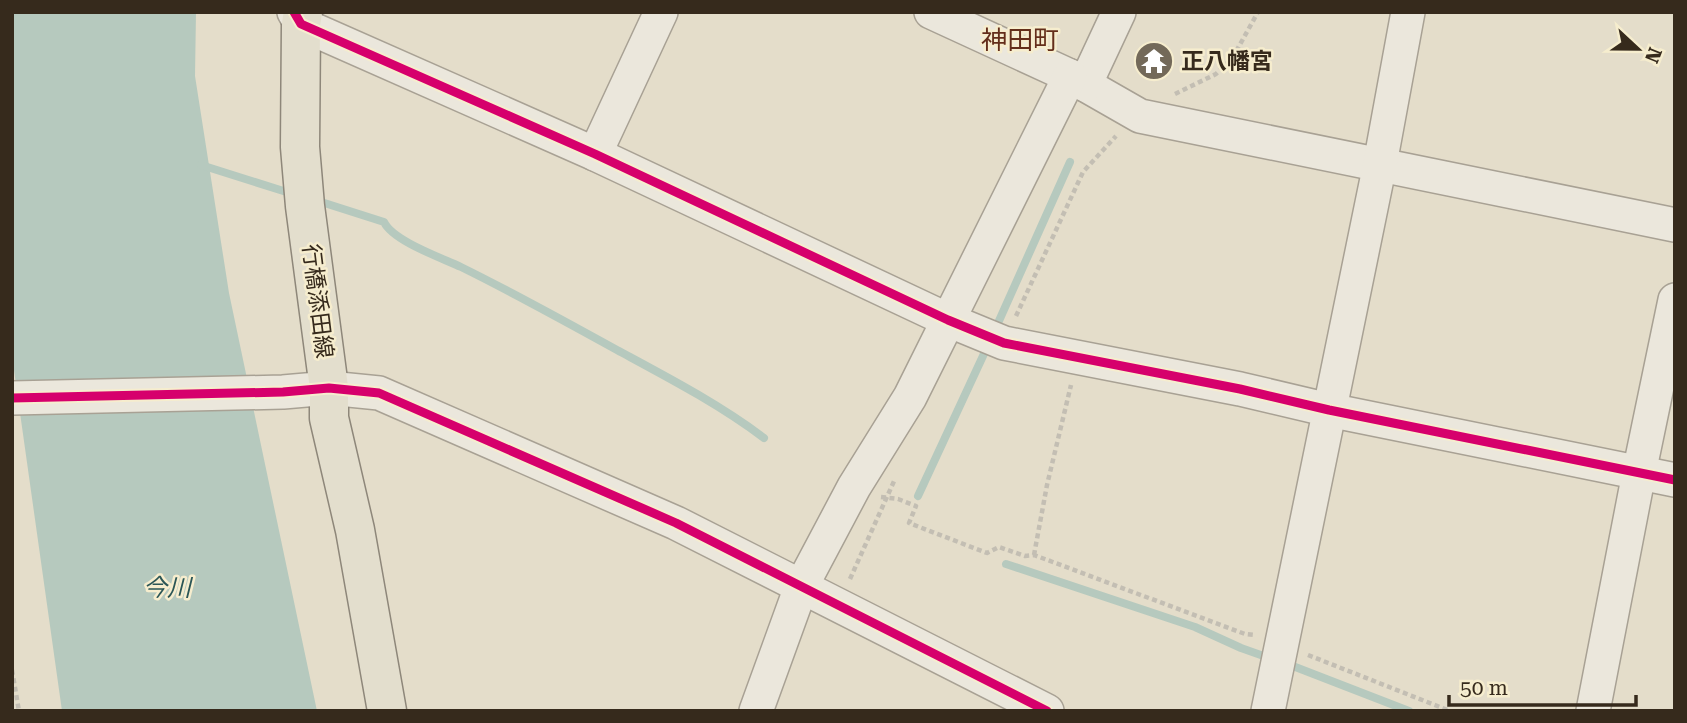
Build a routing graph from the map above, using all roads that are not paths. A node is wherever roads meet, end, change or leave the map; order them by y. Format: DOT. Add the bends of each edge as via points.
graph roads {
  1 [pos="661,12"];
  2 [pos="1119,12"];
  3 [pos="1408,12"];
  4 [pos="299,16"];
  5 [pos="950,16"];
  6 [pos="1078,81"];
  7 [pos="595,154"];
  8 [pos="1380,164"];
  9 [pos="1675,225"];
  10 [pos="1675,300"];
  11 [pos="948,320"];
  12 [pos="329,388"];
  13 [pos="12,398"];
  14 [pos="1329,410"];
  15 [pos="1639,473"];
  16 [pos="1675,480"];
  17 [pos="801,587"];
  18 [pos="387,711"];
  19 [pos="756,711"];
  20 [pos="1047,711"];
  21 [pos="1268,711"];
  22 [pos="1593,711"];
  1 -- 7 [label="street"];
  2 -- 6 [label="street" via="1090,74"];
  3 -- 8 [label="street"];
  4 -- 7 [label="street"];
  4 -- 12 [label="main road, 行橋添田線" via="301,159"];
  5 -- 6 [label="street"];
  6 -- 8 [label="street" via="1140,116"];
  6 -- 11 [label="street"];
  7 -- 11 [label="street"];
  8 -- 9 [label="street"];
  8 -- 14 [label="street"];
  10 -- 15 [label="street"];
  11 -- 14 [label="street" via="1004,343"];
  11 -- 17 [label="street" via="911,397"];
  12 -- 13 [label="street"];
  12 -- 17 [label="street" via="379,393 676,523"];
  12 -- 18 [label="main road, 行橋添田線" via="329,418 355,530"];
  14 -- 15 [label="street"];
  14 -- 21 [label="street"];
  15 -- 16 [label="street"];
  15 -- 22 [label="street"];
  17 -- 19 [label="street"];
  17 -- 20 [label="street"];
}
